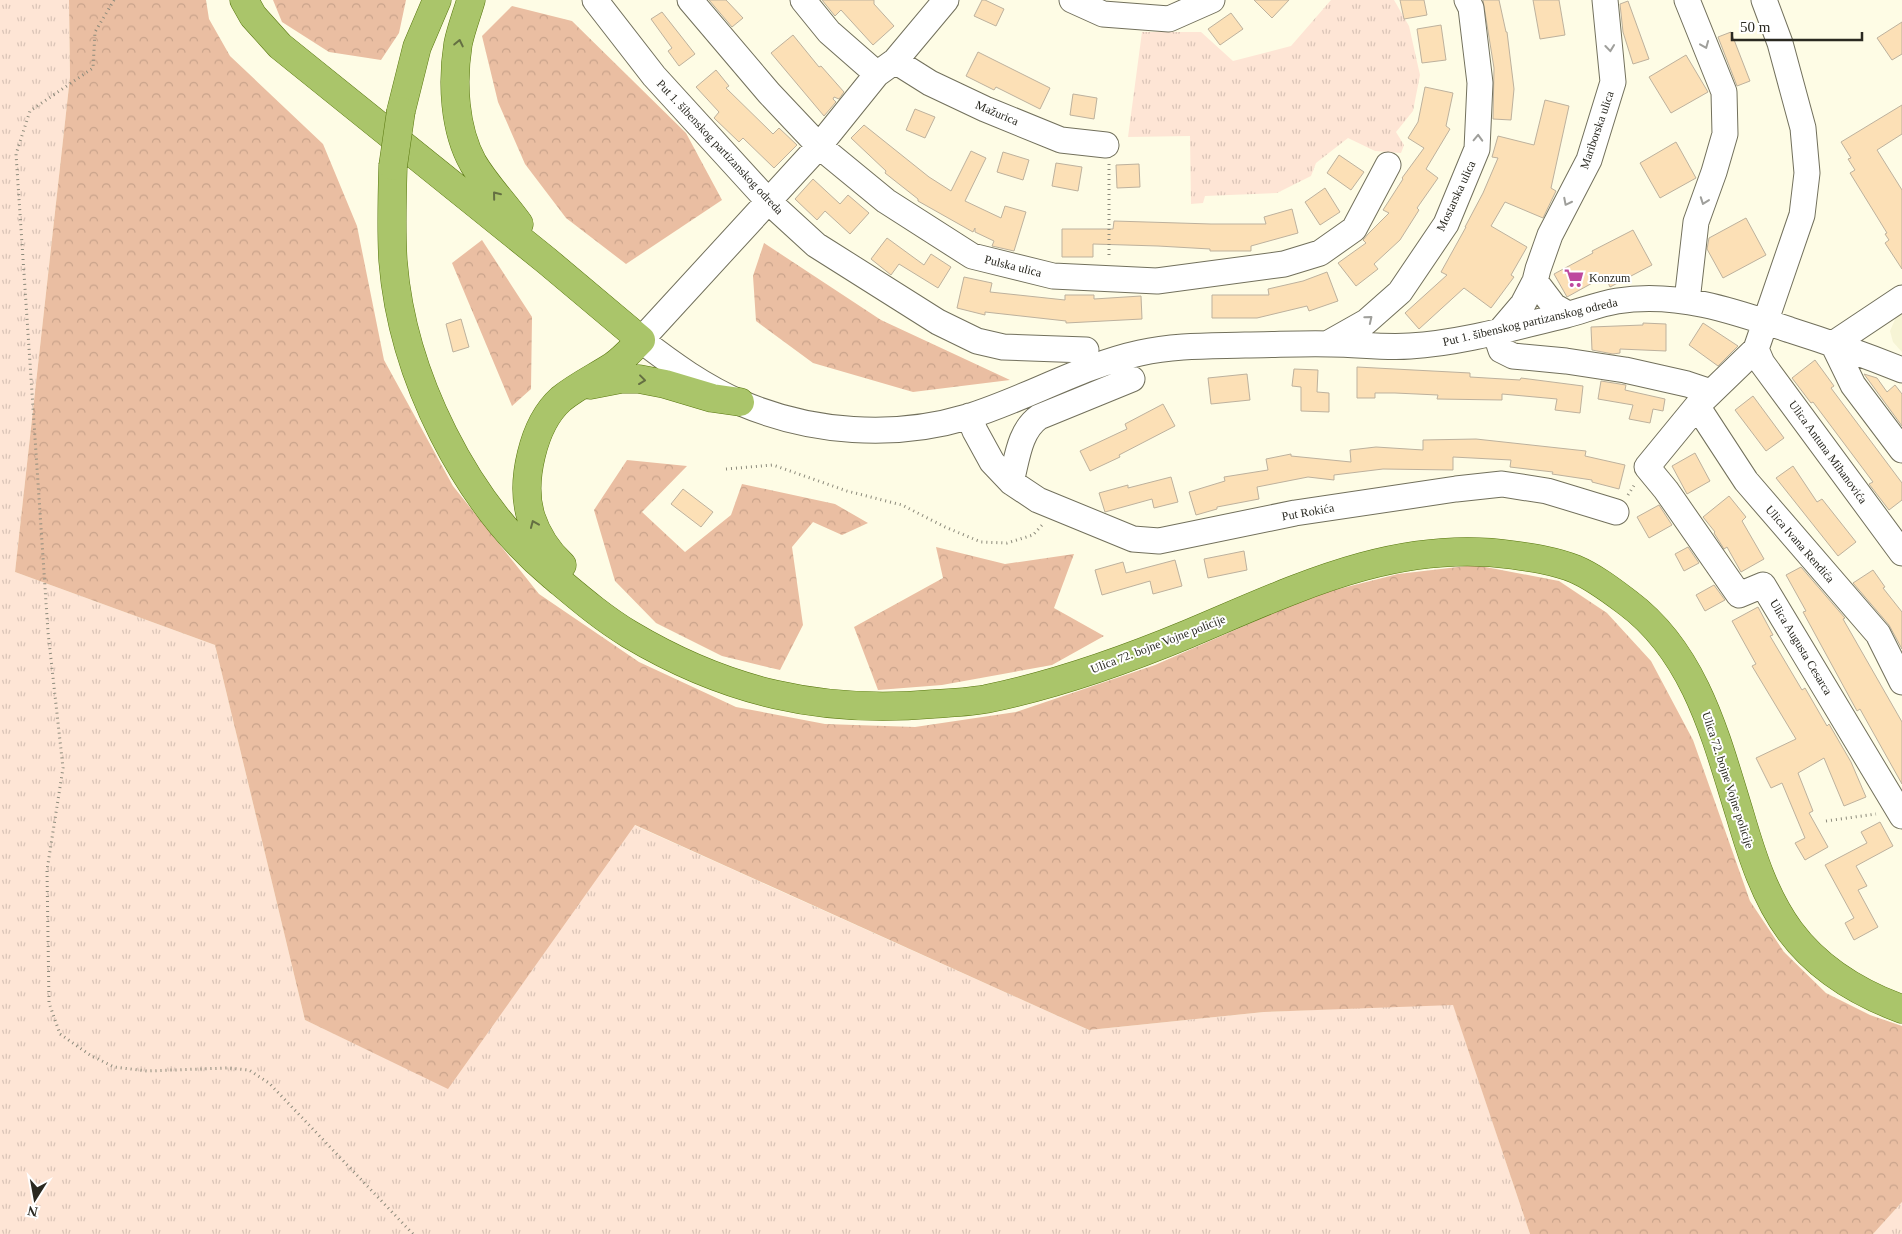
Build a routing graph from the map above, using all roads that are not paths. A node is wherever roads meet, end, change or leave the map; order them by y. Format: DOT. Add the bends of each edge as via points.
graph roads {
  1 [pos="244,0"];
  2 [pos="423,0"];
  3 [pos="437,0"];
  4 [pos="471,0"];
  5 [pos="594,0"];
  6 [pos="690,0"];
  7 [pos="803,0"];
  8 [pos="946,0"];
  9 [pos="1072,0"];
  10 [pos="1212,0"];
  11 [pos="1467,0"];
  12 [pos="1605,0"];
  13 [pos="1687,0"];
  14 [pos="1764,0"];
  15 [pos="417,47"];
  16 [pos="886,68"];
  17 [pos="1106,144"];
  18 [pos="818,146"];
  19 [pos="1388,165"];
  20 [pos="768,202"];
  21 [pos="547,261"];
  22 [pos="1535,281"];
  23 [pos="1902,298"];
  24 [pos="1687,301"];
  25 [pos="1568,314"];
  26 [pos="1766,322"];
  27 [pos="1500,330"];
  28 [pos="641,340"];
  29 [pos="1328,344"];
  30 [pos="1833,344"];
  31 [pos="1756,349"];
  32 [pos="1086,350"];
  33 [pos="1902,370"];
  34 [pos="1132,379"];
  35 [pos="577,388"];
  36 [pos="1704,399"];
  37 [pos="740,402"];
  38 [pos="969,416"];
  39 [pos="1902,450"];
  40 [pos="1011,482"];
  41 [pos="1616,512"];
  42 [pos="1902,554"];
  43 [pos="590,607"];
  44 [pos="1902,682"];
  45 [pos="1892,815"];
  46 [pos="1902,1008"];
  1 -- 21 [label="main road" via="253,16 280,46"];
  2 -- 15 [label="main road"];
  3 -- 15 [label="main road, Ulica 72. bojne Vojne policije"];
  21 -- 4 [label="main road, one-way" via="472,162 462,134 456,105 455,75 458,42"];
  5 -- 20 [label="street, Put 1. šibenskog partizanskog odreda" via="654,76"];
  6 -- 18 [label="street, Pulska ulica"];
  7 -- 16 [label="street, Mažurica" via="829,32"];
  8 -- 16 [label="street"];
  9 -- 10 [label="street" via="1102,14 1169,19"];
  29 -- 11 [label="street, Mostarska ulica, one-way" via="1366,322 1400,292 1446,224 1477,149 1480,83 1471,8"];
  12 -- 22 [label="street, Mariborska ulica, one-way" via="1613,82 1589,160 1550,235"];
  13 -- 24 [label="street, one-way" via="1724,92 1724,134 1696,222"];
  14 -- 26 [label="street" via="1780,43 1803,128 1807,173 1802,216"];
  15 -- 43 [label="main road, Ulica 72. bojne Vojne policije, bridge" via="401,110 393,166 393,265 406,335 434,414 459,464 482,499 540,565"];
  16 -- 17 [label="street, Mažurica" via="930,83 1060,140"];
  16 -- 18 [label="street"];
  18 -- 19 [label="street, Pulska ulica" via="886,201 972,256 1053,276 1157,281 1284,264 1320,253 1354,229"];
  18 -- 20 [label="street"];
  20 -- 28 [label="street"];
  20 -- 32 [label="street, Put 1. šibenskog partizanskog odreda" via="816,245 938,322 977,341 1003,347"];
  21 -- 28 [label="main road"];
  22 -- 25 [label="street" via="1554,306"];
  22 -- 27 [label="street, Mariborska ulica" via="1523,304"];
  23 -- 30 [label="street"];
  24 -- 25 [label="street, Put 1. šibenskog partizanskog odreda" via="1649,298 1615,302"];
  24 -- 26 [label="street, Put 1. šibenskog partizanskog odreda"];
  25 -- 27 [label="street, Put 1. šibenskog partizanskog odreda"];
  26 -- 30 [label="street, Put 1. šibenskog partizanskog odreda"];
  26 -- 31 [label="street"];
  27 -- 29 [label="street, Put 1. šibenskog partizanskog odreda" via="1410,346"];
  27 -- 36 [label="street" via="1499,344 1502,350 1513,356 1566,360 1625,370 1687,384"];
  28 -- 35 [label="main road" via="614,365"];
  28 -- 37 [label="street, Put 1. šibenskog partizanskog odreda" via="673,365"];
  29 -- 38 [label="street, Put 1. šibenskog partizanskog odreda" via="1172,348 1140,352 1087,369"];
  30 -- 33 [label="street, Put 1. šibenskog partizanskog odreda"];
  30 -- 39 [label="street" via="1853,385"];
  31 -- 36 [label="street"];
  31 -- 42 [label="street, Ulica Antuna Mihanovića" via="1762,363"];
  34 -- 40 [label="street" via="1039,417 1030,424"];
  35 -- 37 [label="main road, one-way" via="621,379 639,379"];
  43 -- 35 [label="main road, one-way" via="584,590 540,538 531,516 527,486 530,459 538,434 560,400"];
  36 -- 44 [label="street, Ulica Ivana Rendića" via="1746,481 1878,634"];
  36 -- 45 [label="street, Ulica Augusta Cesarca" via="1647,467 1739,595 1763,585"];
  37 -- 38 [label="street, Put 1. šibenskog partizanskog odreda" via="795,420 854,430 919,427"];
  38 -- 40 [label="street, Put Rokića" via="992,462"];
  40 -- 41 [label="street, Put Rokića" via="1038,500 1134,539 1159,541 1295,513 1502,484 1548,491"];
  43 -- 46 [label="main road, Ulica 72. bojne Vojne policije" via="627,633 663,652 759,692 844,706 909,706 981,700 1046,685 1119,661 1328,576 1387,560 1448,551 1542,559 1576,570 1610,589 1660,632 1682,662 1700,696 1749,846 1772,904 1789,930 1824,968 1844,982"];
}
